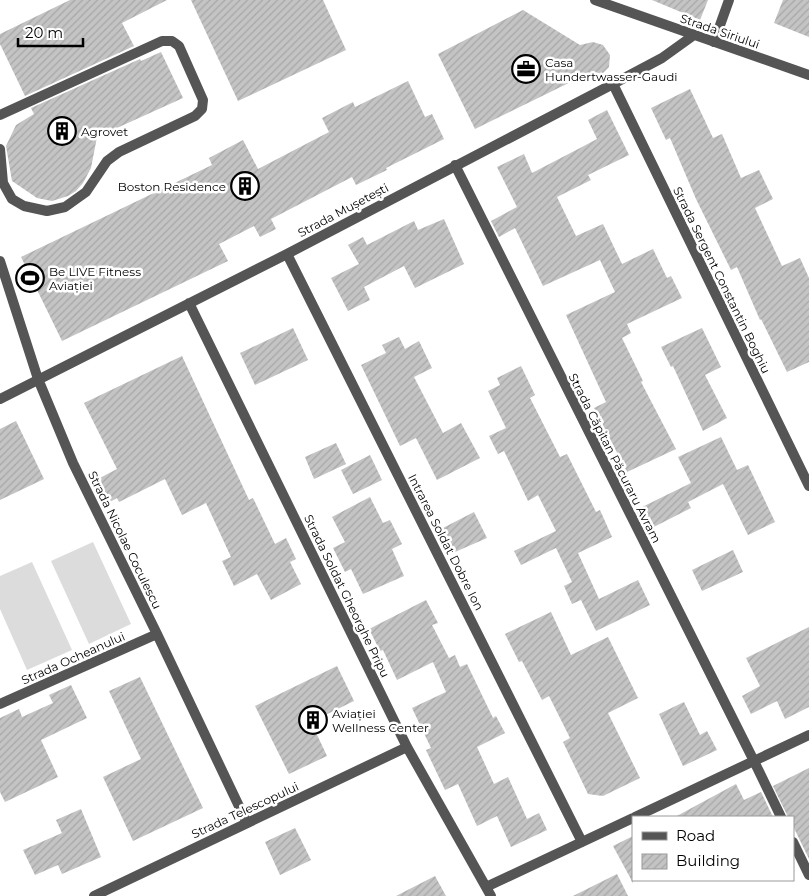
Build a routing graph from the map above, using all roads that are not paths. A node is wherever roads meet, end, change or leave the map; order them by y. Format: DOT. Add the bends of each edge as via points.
graph roads {
  1 [pos="595,0"];
  2 [pos="728,0"];
  3 [pos="694,35"];
  4 [pos="714,42"];
  5 [pos="809,75"];
  6 [pos="613,84"];
  7 [pos="0,115"];
  8 [pos="0,149"];
  9 [pos="455,165"];
  10 [pos="287,254"];
  11 [pos="0,261"];
  12 [pos="189,303"];
  13 [pos="38,379"];
  14 [pos="0,399"];
  15 [pos="809,486"];
  16 [pos="157,634"];
  17 [pos="0,704"];
  18 [pos="809,735"];
  19 [pos="407,747"];
  20 [pos="754,761"];
  21 [pos="638,816"];
  22 [pos="781,816"];
  23 [pos="632,819"];
  24 [pos="246,823"];
  25 [pos="582,842"];
  26 [pos="794,844"];
  27 [pos="809,875"];
  28 [pos="488,892"];
  29 [pos="94,896"];
  1 -- 3 [label="street, Strada Siriului"];
  2 -- 4 [label="street"];
  3 -- 4 [label="street, Strada Siriului"];
  3 -- 6 [label="street, Strada Mușetești" via="662,58"];
  4 -- 5 [label="street, Strada Siriului"];
  6 -- 9 [label="street, Strada Mușetești"];
  6 -- 15 [label="street, Strada Sergent Constantin Boghiu"];
  7 -- 8 [label="street" via="162,41 172,41 179,46 203,100 202,109 195,116 119,152 107,161 86,192 65,207 47,211 24,206 12,199 4,183"];
  9 -- 10 [label="street, Strada Mușetești"];
  9 -- 20 [label="street, Strada Căpitan Păcuraru Avram"];
  10 -- 12 [label="street, Strada Mușetești"];
  10 -- 25 [label="street, Intrarea Soldat Dobre Ion"];
  11 -- 13 [label="street, Strada Nicolae Coculescu"];
  12 -- 13 [label="street, Strada Mușetești"];
  12 -- 19 [label="street, Strada Soldat Gheorghe Pripu"];
  13 -- 14 [label="street, Strada Mușetești"];
  13 -- 16 [label="street, Strada Nicolae Coculescu" via="73,463"];
  16 -- 17 [label="street, Strada Ocheanului"];
  16 -- 24 [label="street, Strada Nicolae Coculescu"];
  18 -- 20 [label="street"];
  19 -- 24 [label="street, Strada Telescopului"];
  19 -- 28 [label="street, Strada Soldat Gheorghe Pripu"];
  20 -- 21 [label="street"];
  20 -- 22 [label="street, Strada Căpitan Păcuraru Avram"];
  23 -- 25 [label="street"];
  24 -- 29 [label="street, Strada Telescopului"];
  25 -- 28 [label="street"];
  26 -- 27 [label="street"];
}
